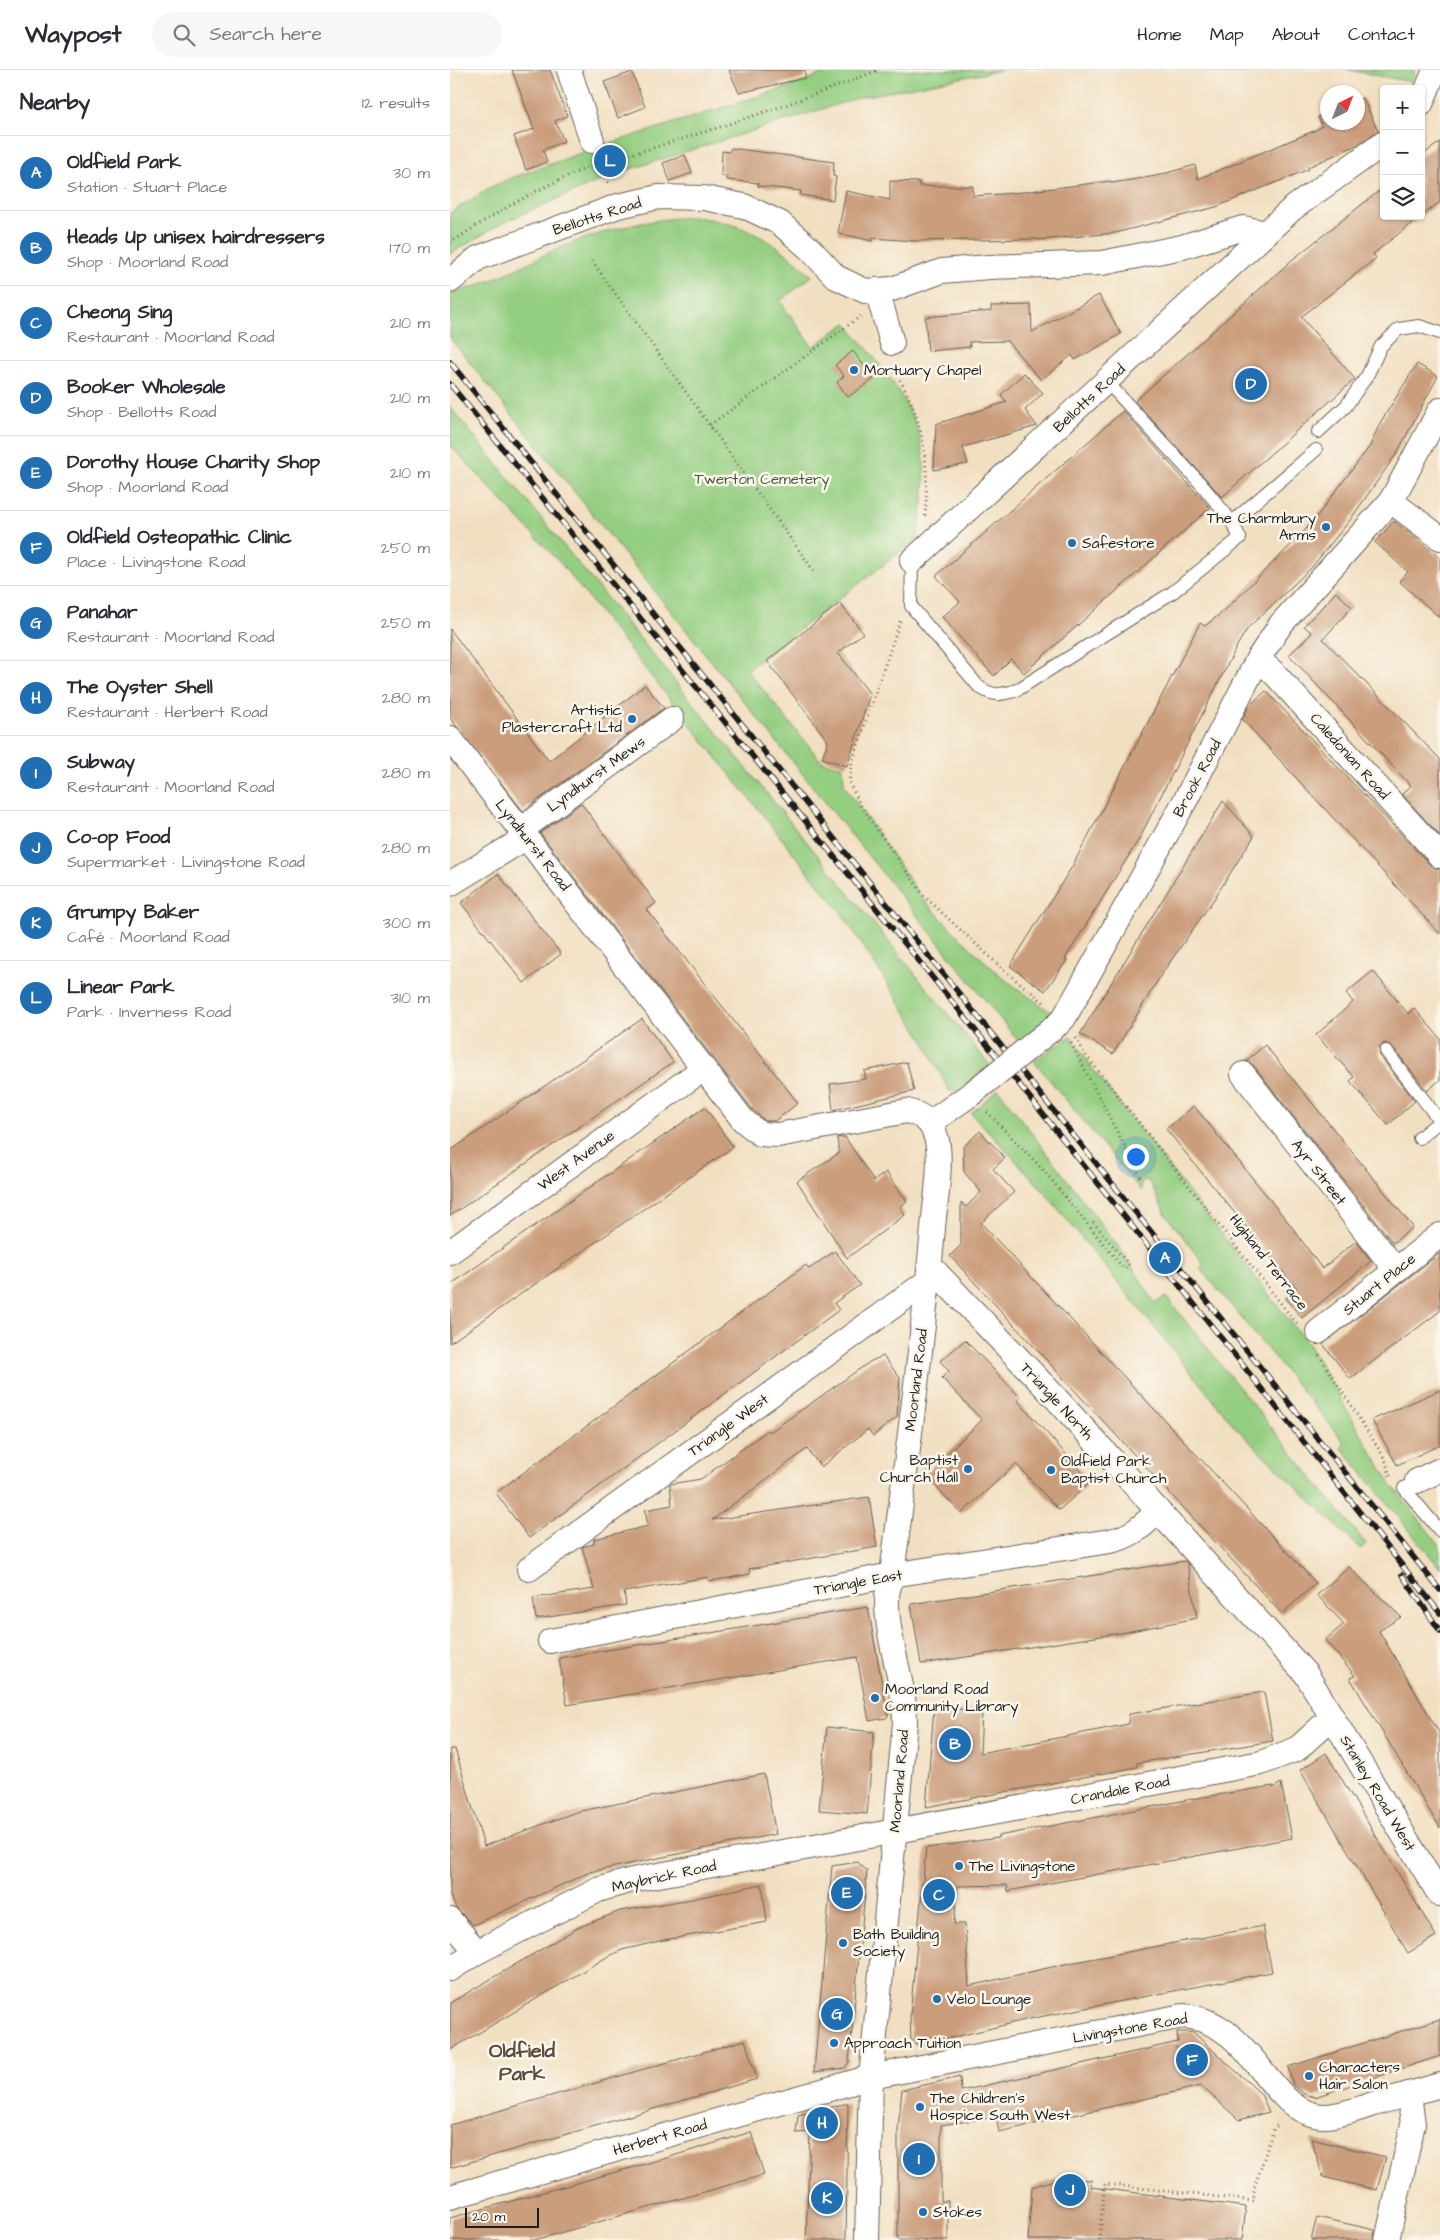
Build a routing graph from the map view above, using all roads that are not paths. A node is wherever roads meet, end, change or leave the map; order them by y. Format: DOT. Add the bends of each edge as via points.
graph roads {
  1 [pos="568,70"];
  2 [pos="1435,70"];
  3 [pos="1425,94"];
  4 [pos="592,141"];
  5 [pos="1380,146"];
  6 [pos="1265,233"];
  7 [pos="450,281"];
  8 [pos="879,299"];
  9 [pos="1440,333"];
  10 [pos="892,343"];
  11 [pos="1107,382"];
  12 [pos="1440,410"];
  13 [pos="1318,432"];
  14 [pos="1316,450"];
  15 [pos="1391,501"];
  16 [pos="1232,522"];
  17 [pos="1440,538"];
  18 [pos="912,561"];
  19 [pos="1258,659"];
  20 [pos="672,719"];
  21 [pos="450,738"];
  22 [pos="524,834"];
  23 [pos="1440,856"];
  24 [pos="450,884"];
  25 [pos="1386,1051"];
  26 [pos="703,1069"];
  27 [pos="1243,1074"];
  28 [pos="1440,1121"];
  29 [pos="930,1123"];
  30 [pos="1419,1138"];
  31 [pos="1440,1236"];
  32 [pos="450,1252"];
  33 [pos="1396,1270"];
  34 [pos="929,1274"];
  35 [pos="1312,1337"];
  36 [pos="1440,1470"];
  37 [pos="1411,1484"];
  38 [pos="1158,1511"];
  39 [pos="1440,1531"];
  40 [pos="529,1569"];
  41 [pos="892,1575"];
  42 [pos="550,1640"];
  43 [pos="1332,1717"];
  44 [pos="895,1832"];
  45 [pos="1440,1895"];
  46 [pos="450,1920"];
  47 [pos="478,1952"];
  48 [pos="450,1969"];
  49 [pos="871,2077"];
  50 [pos="1440,2086"];
  51 [pos="1409,2094"];
  52 [pos="450,2197"];
  53 [pos="867,2240"];
  54 [pos="1387,2240"];
  1 -- 4 [label="street"];
  2 -- 3 [label="street"];
  5 -- 6 [label="street, Bellotts Road" via="1304,199"];
  6 -- 8 [label="street, Bellotts Road" via="1244,228 1182,247 1102,263 942,271 892,289"];
  6 -- 11 [label="street, Bellotts Road"];
  7 -- 8 [label="street, Bellotts Road" via="478,258 618,206 659,197 704,198 744,206 780,224 836,277"];
  8 -- 10 [label="street"];
  9 -- 13 [label="lane" via="1419,326 1399,329 1381,346 1367,376 1346,406"];
  11 -- 16 [label="lane"];
  11 -- 18 [label="street, Bellotts Road"];
  12 -- 15 [label="street, Brook Road"];
  14 -- 16 [label="lane"];
  15 -- 17 [label="street"];
  15 -- 19 [label="street, Brook Road" via="1281,624"];
  16 -- 18 [label="lane" via="1240,538 1173,592 1017,690 998,696 979,687 912,606"];
  19 -- 23 [label="street, Caledonian Road"];
  19 -- 29 [label="street, Brook Road, bridge" via="1065,1024 976,1100"];
  20 -- 22 [label="street, Lyndhurst Mews"];
  21 -- 22 [label="street, Lyndhurst Road"];
  22 -- 24 [label="street, Lyndhurst Mews"];
  22 -- 26 [label="street, Lyndhurst Road"];
  25 -- 28 [label="lane"];
  26 -- 29 [label="street" via="743,1120 760,1134 778,1135 907,1111"];
  26 -- 32 [label="street, West Avenue"];
  27 -- 33 [label="street, Ayr Street"];
  28 -- 30 [label="lane"];
  29 -- 34 [label="street" via="937,1139 938,1167"];
  31 -- 33 [label="street, Stuart Place"];
  33 -- 35 [label="street, Stuart Place"];
  34 -- 38 [label="street, Triangle North" via="1053,1394"];
  34 -- 40 [label="street, Triangle West"];
  34 -- 41 [label="street, Moorland Road"];
  36 -- 37 [label="street"];
  37 -- 39 [label="lane"];
  38 -- 41 [label="street, Triangle East" via="1124,1538"];
  38 -- 43 [label="street, Triangle North" via="1306,1674"];
  41 -- 42 [label="street, Triangle East"];
  41 -- 44 [label="street, Moorland Road" via="887,1597 888,1614 905,1703"];
  43 -- 44 [label="street, Crandale Road" via="1297,1749 1261,1763"];
  43 -- 45 [label="street, Stanley Road West"];
  44 -- 47 [label="street, Maybrick Road" via="632,1880 598,1890"];
  44 -- 49 [label="street, Moorland Road"];
  46 -- 47 [label="street"];
  47 -- 48 [label="street, Maybrick Road"];
  49 -- 51 [label="street, Livingstone Road" via="1183,2016 1198,2017 1231,2035 1298,2110 1312,2115 1342,2114"];
  49 -- 52 [label="street, Herbert Road"];
  49 -- 53 [label="street, Moorland Road"];
  50 -- 51 [label="street"];
  51 -- 54 [label="street" via="1413,2124"];
}
